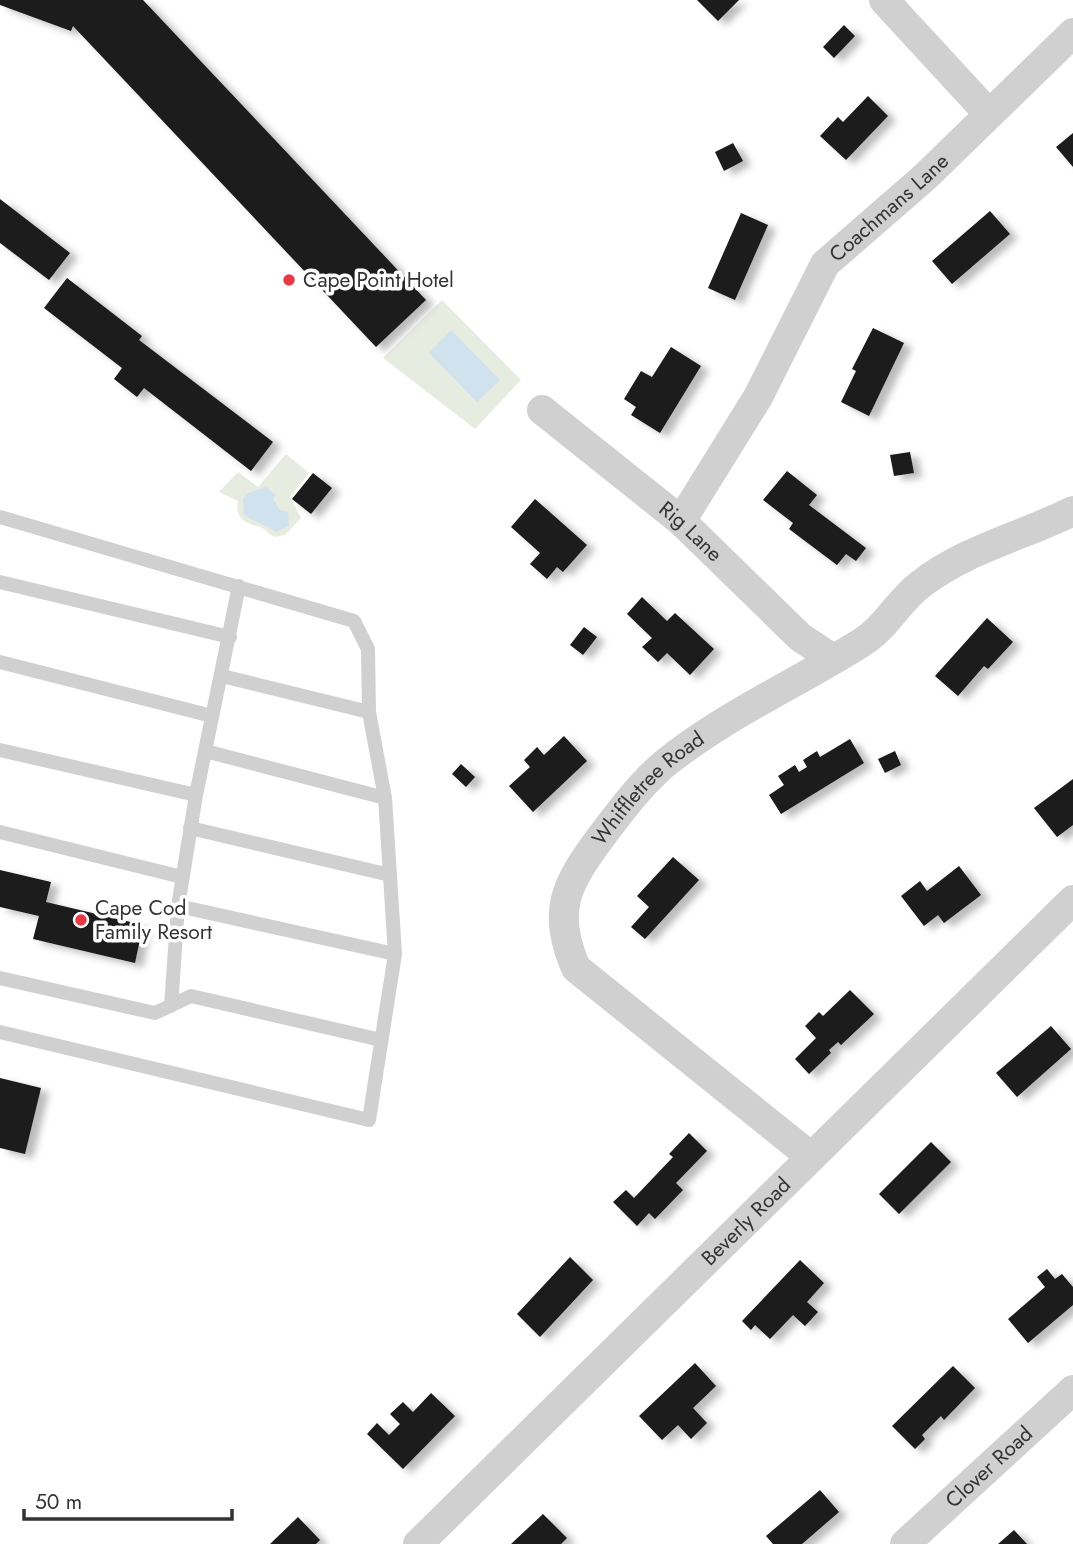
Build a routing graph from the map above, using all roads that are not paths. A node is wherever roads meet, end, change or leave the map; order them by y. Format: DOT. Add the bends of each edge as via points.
graph roads {
  1 [pos="884,0"];
  2 [pos="1073,33"];
  3 [pos="989,114"];
  4 [pos="542,410"];
  5 [pos="1073,511"];
  6 [pos="0,517"];
  7 [pos="681,521"];
  8 [pos="0,582"];
  9 [pos="239,586"];
  10 [pos="230,637"];
  11 [pos="833,659"];
  12 [pos="0,662"];
  13 [pos="222,676"];
  14 [pos="369,712"];
  15 [pos="212,716"];
  16 [pos="0,750"];
  17 [pos="205,751"];
  18 [pos="196,795"];
  19 [pos="385,798"];
  20 [pos="190,828"];
  21 [pos="0,832"];
  22 [pos="390,875"];
  23 [pos="182,877"];
  24 [pos="1073,900"];
  25 [pos="178,906"];
  26 [pos="395,954"];
  27 [pos="0,978"];
  28 [pos="171,1006"];
  29 [pos="0,1032"];
  30 [pos="381,1040"];
  31 [pos="810,1156"];
  32 [pos="1073,1391"];
  33 [pos="418,1544"];
  34 [pos="905,1544"];
  1 -- 3 [label="street"];
  2 -- 3 [label="street, Coachmans Lane"];
  3 -- 7 [label="street, Coachmans Lane" via="825,264 758,397"];
  4 -- 7 [label="street, Rig Lane"];
  5 -- 11 [label="street, Whiffletree Road" via="967,554 920,584 880,629"];
  6 -- 9 [label="lane"];
  7 -- 11 [label="street, Rig Lane" via="800,637"];
  8 -- 10 [label="lane"];
  9 -- 10 [label="lane"];
  9 -- 14 [label="lane" via="354,621 368,649"];
  10 -- 13 [label="lane"];
  11 -- 31 [label="street, Whiffletree Road" via="757,702 662,766 581,863 569,887 563,925 564,943 576,968"];
  12 -- 15 [label="lane"];
  13 -- 14 [label="lane"];
  13 -- 15 [label="lane"];
  14 -- 19 [label="lane"];
  15 -- 17 [label="lane"];
  16 -- 18 [label="lane"];
  17 -- 18 [label="lane"];
  17 -- 19 [label="lane"];
  18 -- 20 [label="lane"];
  19 -- 22 [label="lane"];
  20 -- 22 [label="lane"];
  20 -- 23 [label="lane"];
  21 -- 23 [label="lane"];
  22 -- 26 [label="lane"];
  23 -- 25 [label="lane"];
  24 -- 31 [label="street, Beverly Road"];
  25 -- 26 [label="lane"];
  25 -- 28 [label="lane"];
  26 -- 30 [label="lane"];
  27 -- 28 [label="lane" via="155,1013"];
  28 -- 30 [label="lane" via="191,996"];
  29 -- 30 [label="lane" via="369,1120"];
  31 -- 33 [label="street, Beverly Road"];
  32 -- 34 [label="street, Clover Road"];
}
